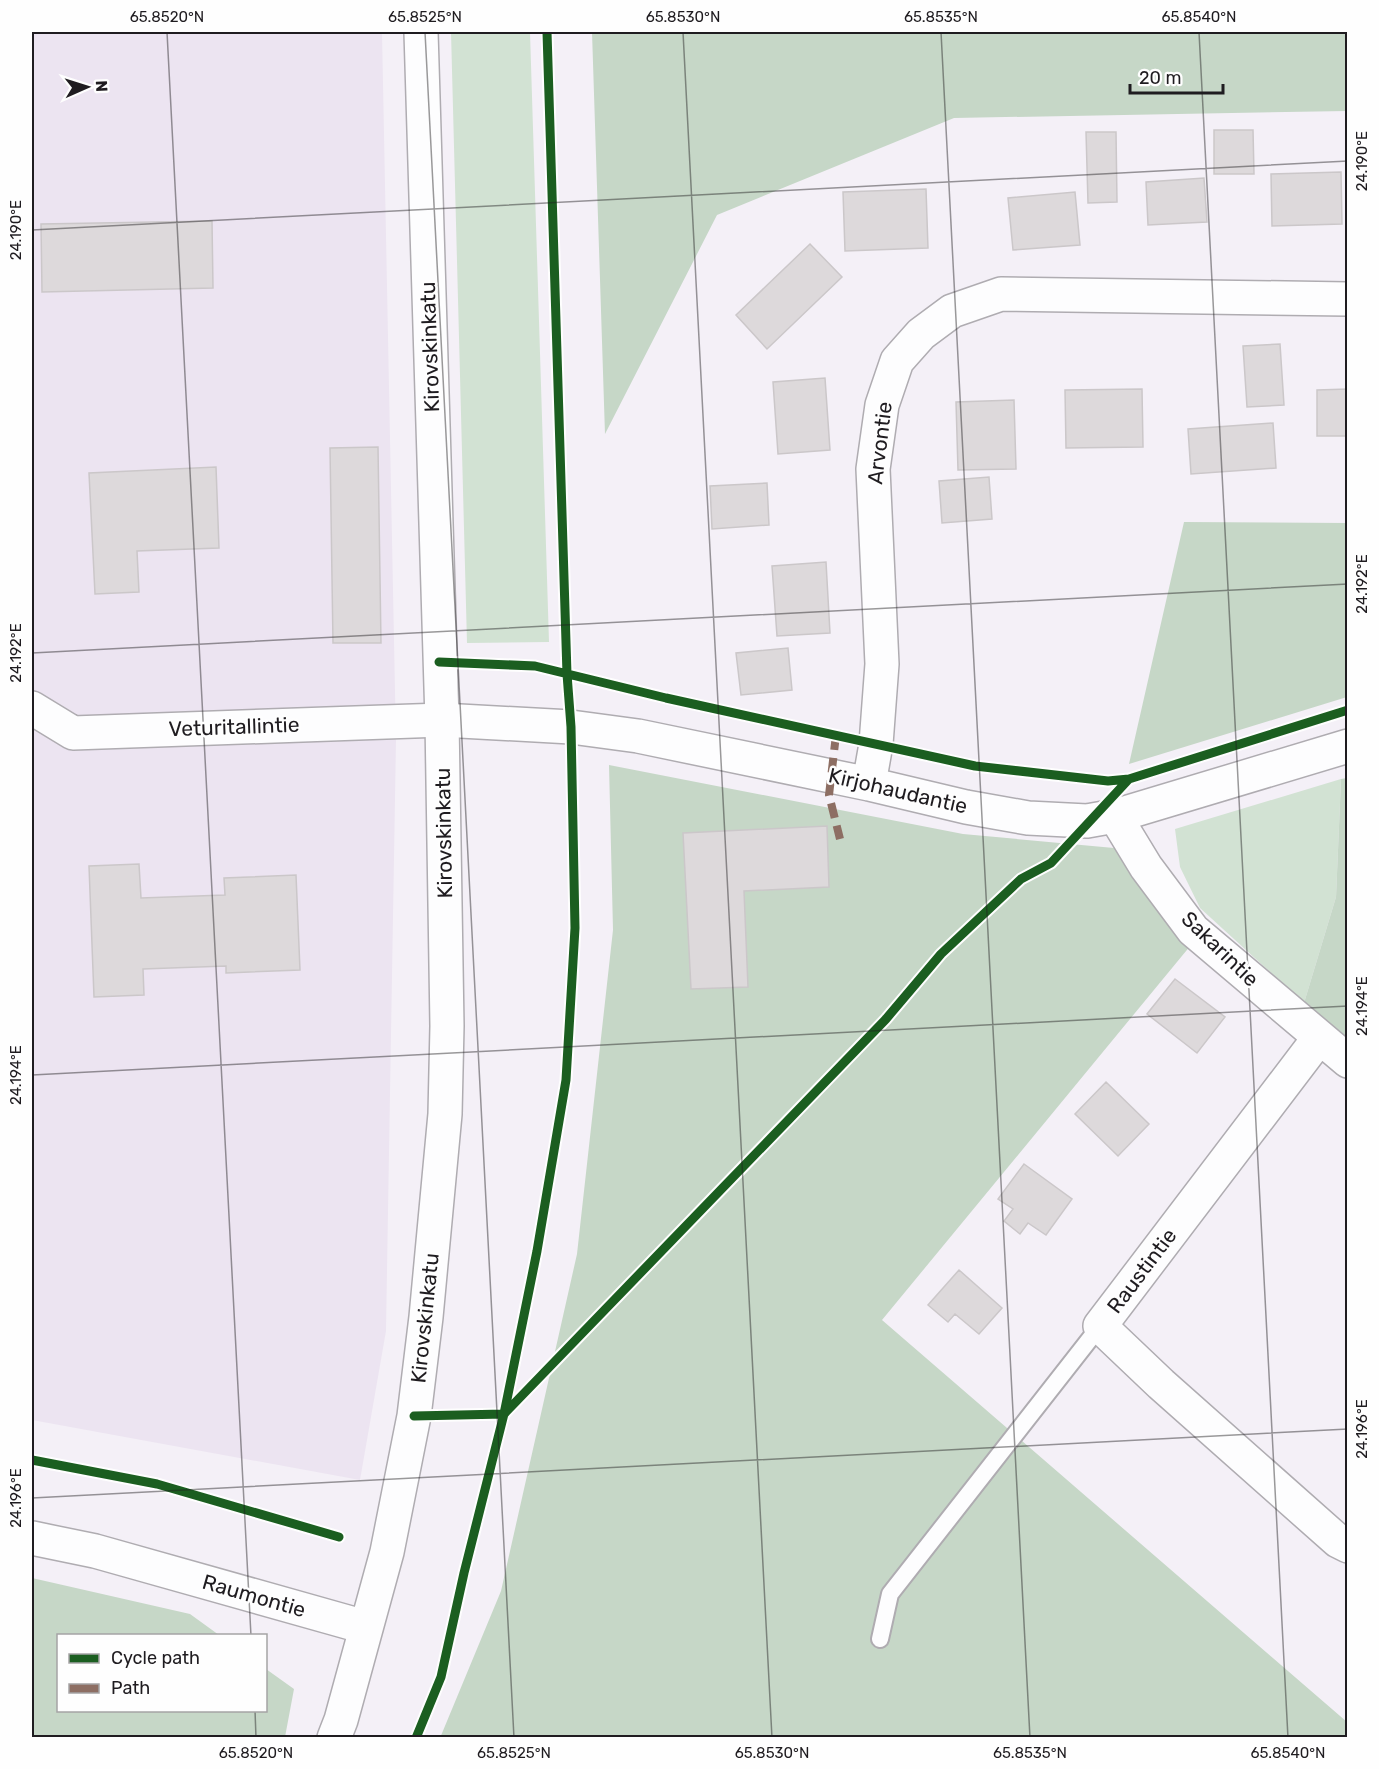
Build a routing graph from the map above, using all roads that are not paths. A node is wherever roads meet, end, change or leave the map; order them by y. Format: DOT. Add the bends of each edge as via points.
graph roads {
  1 [pos="421,32"];
  2 [pos="1347,299"];
  3 [pos="32,708"];
  4 [pos="442,720"];
  5 [pos="1347,746"];
  6 [pos="869,784"];
  7 [pos="1115,816"];
  8 [pos="1319,1038"];
  9 [pos="1347,1061"];
  10 [pos="1100,1326"];
  11 [pos="32,1538"];
  12 [pos="1347,1546"];
  13 [pos="365,1627"];
  14 [pos="880,1639"];
  15 [pos="334,1737"];
  1 -- 4 [label="street, Kirovskinkatu"];
  2 -- 6 [label="street, Arvontie" via="1001,294 952,311 921,334 893,372 882,405 873,469 882,664"];
  3 -- 4 [label="street, Veturitallintie" via="73,733"];
  4 -- 6 [label="street, Kirjohaudantie" via="571,727 638,736"];
  4 -- 13 [label="street, Kirovskinkatu" via="446,1114 414,1416 387,1552"];
  5 -- 7 [label="street, Kirjohaudantie"];
  6 -- 7 [label="street, Kirjohaudantie" via="1028,818 1087,821"];
  7 -- 8 [label="street, Sakarintie" via="1146,867 1193,930"];
  8 -- 9 [label="street, Sakarintie"];
  8 -- 10 [label="street, Raustintie"];
  10 -- 12 [label="street, Raustintie" via="1320,1526"];
  10 -- 14 [label="lane" via="890,1594"];
  11 -- 13 [label="street, Raumontie" via="95,1551"];
  13 -- 15 [label="street"];
}
